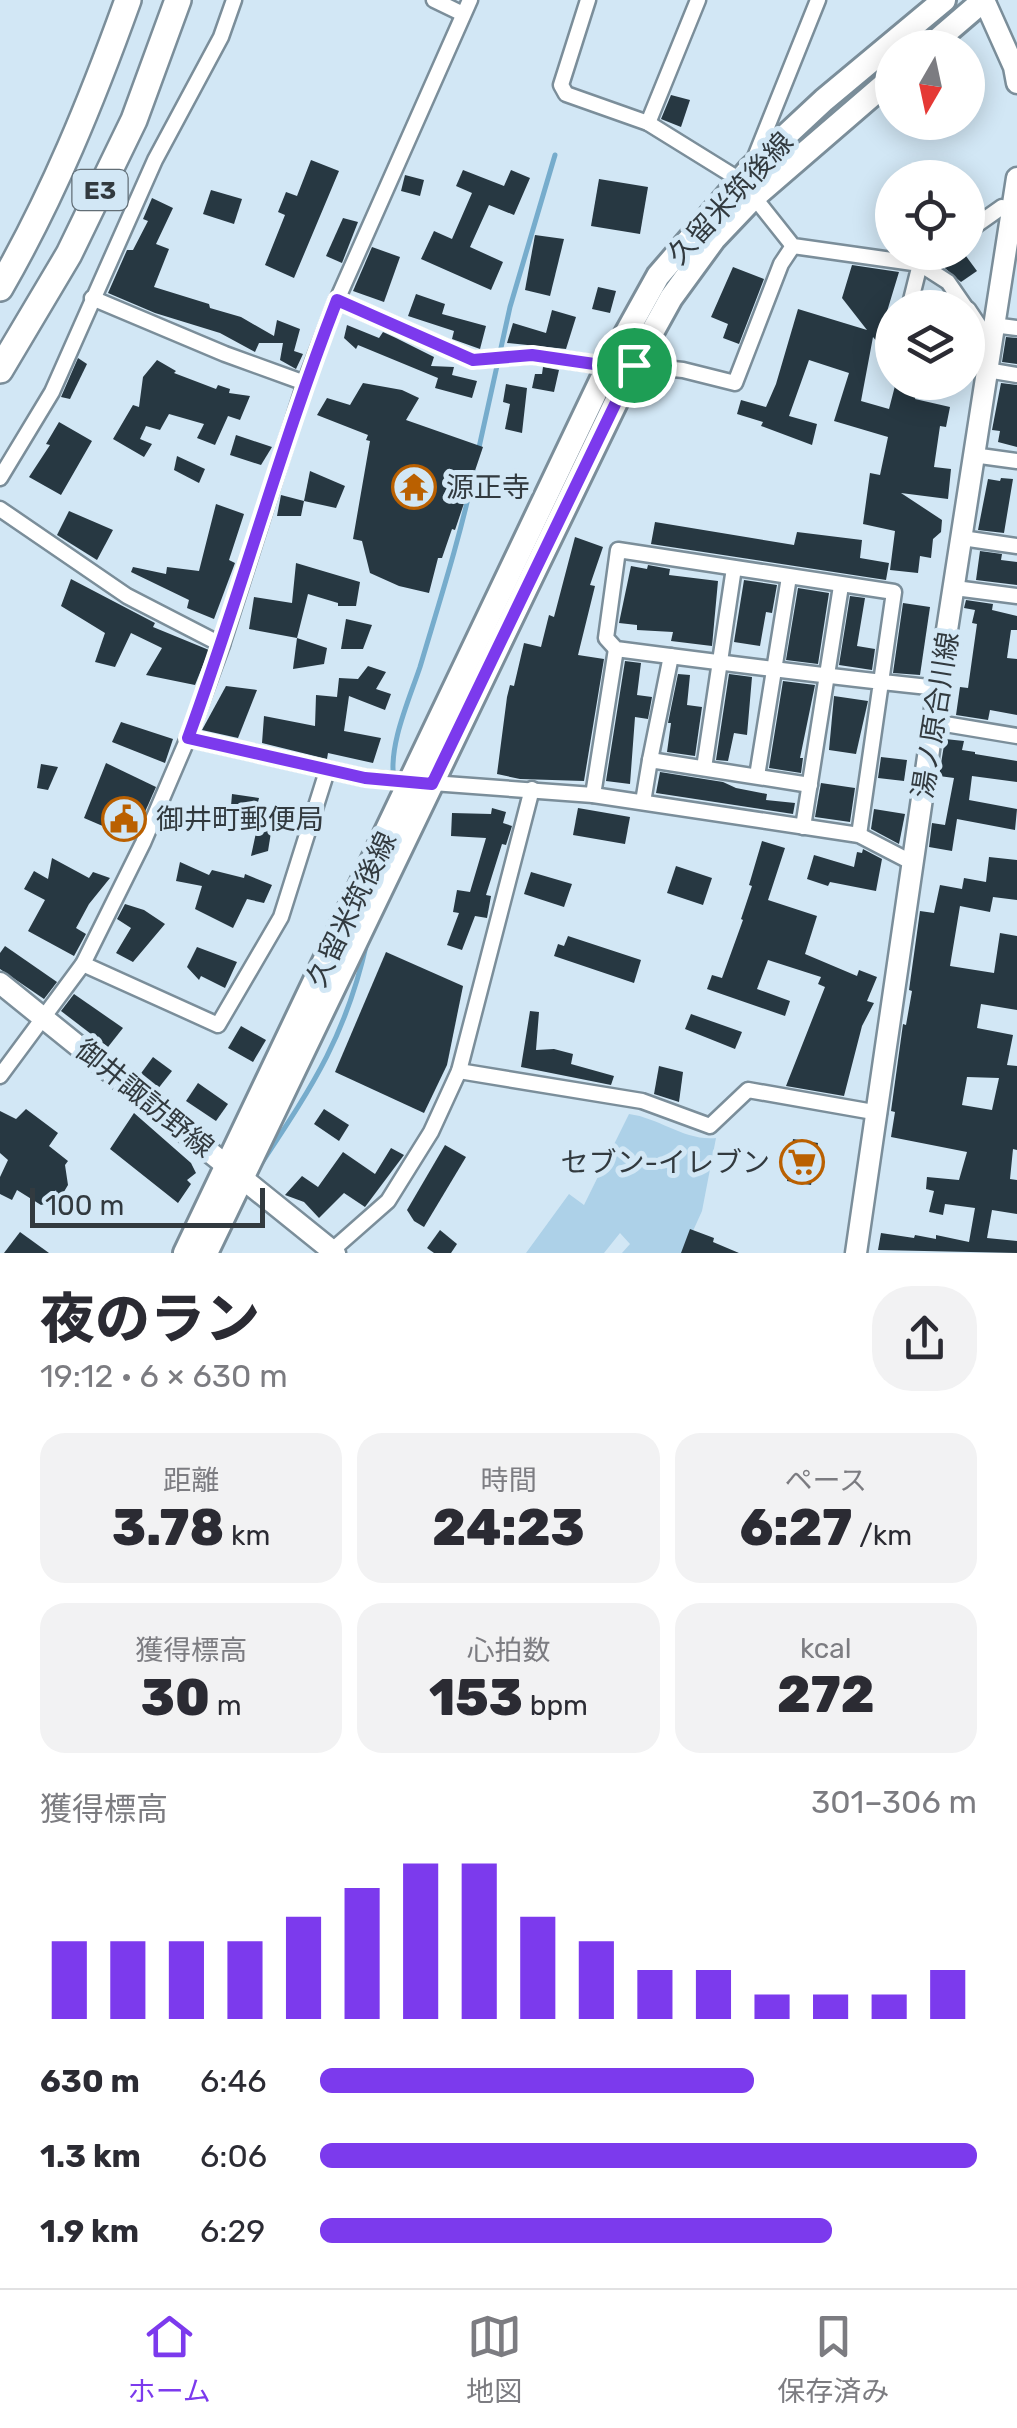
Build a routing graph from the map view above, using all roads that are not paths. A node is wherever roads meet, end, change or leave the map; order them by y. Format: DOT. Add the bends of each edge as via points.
graph roads {
  1 [pos="128,0"];
  2 [pos="178,0"];
  3 [pos="234,0"];
  4 [pos="434,0"];
  5 [pos="588,0"];
  6 [pos="698,0"];
  7 [pos="818,0"];
  8 [pos="944,0"];
  9 [pos="984,0"];
  10 [pos="467,7"];
  11 [pos="949,30"];
  12 [pos="1017,83"];
  13 [pos="875,90"];
  14 [pos="648,123"];
  15 [pos="748,182"];
  16 [pos="1015,195"];
  17 [pos="985,219"];
  18 [pos="793,246"];
  19 [pos="875,258"];
  20 [pos="929,270"];
  21 [pos="0,288"];
  22 [pos="954,290"];
  23 [pos="92,298"];
  24 [pos="337,300"];
  25 [pos="992,328"];
  26 [pos="1017,328"];
  27 [pos="985,329"];
  28 [pos="985,358"];
  29 [pos="634,365"];
  30 [pos="608,366"];
  31 [pos="0,370"];
  32 [pos="1017,374"];
  33 [pos="985,378"];
  34 [pos="305,383"];
  35 [pos="978,400"];
  36 [pos="974,455"];
  37 [pos="1017,461"];
  38 [pos="0,478"];
  39 [pos="0,509"];
  40 [pos="962,538"];
  41 [pos="1017,546"];
  42 [pos="734,568"];
  43 [pos="789,577"];
  44 [pos="841,586"];
  45 [pos="956,588"];
  46 [pos="1017,596"];
  47 [pos="222,645"];
  48 [pos="616,649"];
  49 [pos="671,656"];
  50 [pos="720,663"];
  51 [pos="774,669"];
  52 [pos="827,676"];
  53 [pos="880,682"];
  54 [pos="938,688"];
  55 [pos="933,722"];
  56 [pos="1017,736"];
  57 [pos="188,738"];
  58 [pos="650,760"];
  59 [pos="704,768"];
  60 [pos="326,770"];
  61 [pos="758,776"];
  62 [pos="422,783"];
  63 [pos="810,785"];
  64 [pos="532,789"];
  65 [pos="593,795"];
  66 [pos="643,802"];
  67 [pos="803,827"];
  68 [pos="859,835"];
  69 [pos="913,863"];
  70 [pos="83,964"];
  71 [pos="0,984"];
  72 [pos="44,1017"];
  73 [pos="458,1072"];
  74 [pos="0,1076"];
  75 [pos="879,1113"];
  76 [pos="235,1170"];
  77 [pos="332,1252"];
  78 [pos="185,1253"];
  79 [pos="206,1253"];
  80 [pos="856,1253"];
  1 -- 21 [label="highway, E3" via="90,106"];
  2 -- 31 [label="highway, E3" via="126,137 69,254"];
  3 -- 23 [label="street" via="222,37 155,160"];
  4 -- 10 [label="street"];
  5 -- 14 [label="street" via="561,85 566,94"];
  6 -- 14 [label="street"];
  7 -- 15 [label="street"];
  8 -- 15 [label="main road, 久留米筑後線" via="824,100"];
  9 -- 11 [label="main road"];
  9 -- 12 [label="main road"];
  10 -- 24 [label="street"];
  13 -- 15 [label="main road, 久留米筑後線"];
  14 -- 15 [label="street"];
  15 -- 18 [label="street"];
  15 -- 29 [label="main road, 久留米筑後線"];
  15 -- 30 [label="main road, 久留米筑後線" via="658,276"];
  16 -- 17 [label="street"];
  16 -- 25 [label="main road, 湯ノ原合川線"];
  18 -- 19 [label="street"];
  18 -- 29 [label="street" via="734,382"];
  20 -- 22 [label="street"];
  23 -- 34 [label="street"];
  23 -- 38 [label="street" via="52,392"];
  24 -- 30 [label="street" via="473,360 532,355"];
  24 -- 34 [label="street"];
  25 -- 26 [label="street"];
  25 -- 27 [label="street"];
  25 -- 28 [label="main road, 湯ノ原合川線"];
  29 -- 30 [label="street"];
  29 -- 62 [label="main road, 久留米筑後線"];
  30 -- 62 [label="main road, 久留米筑後線"];
  32 -- 33 [label="street"];
  34 -- 47 [label="street"];
  35 -- 36 [label="main road, 湯ノ原合川線"];
  36 -- 37 [label="street"];
  36 -- 40 [label="main road, 湯ノ原合川線"];
  39 -- 47 [label="street" via="127,596"];
  40 -- 41 [label="street"];
  40 -- 45 [label="main road, 湯ノ原合川線"];
  42 -- 43 [label="street"];
  42 -- 48 [label="street" via="618,550 606,638"];
  42 -- 50 [label="street"];
  43 -- 44 [label="street"];
  43 -- 51 [label="street"];
  44 -- 52 [label="street"];
  44 -- 53 [label="street" via="894,592"];
  45 -- 46 [label="street"];
  45 -- 54 [label="main road, 湯ノ原合川線"];
  47 -- 57 [label="street"];
  48 -- 49 [label="street"];
  48 -- 65 [label="street"];
  49 -- 50 [label="street"];
  49 -- 58 [label="street"];
  50 -- 51 [label="street"];
  50 -- 59 [label="street"];
  51 -- 52 [label="street"];
  51 -- 61 [label="street"];
  52 -- 53 [label="street"];
  52 -- 63 [label="street"];
  53 -- 54 [label="street"];
  53 -- 68 [label="street"];
  54 -- 55 [label="main road, 湯ノ原合川線"];
  55 -- 56 [label="street"];
  55 -- 69 [label="main road, 湯ノ原合川線"];
  57 -- 60 [label="street"];
  57 -- 70 [label="street"];
  58 -- 59 [label="street"];
  58 -- 66 [label="street"];
  59 -- 61 [label="street"];
  60 -- 62 [label="street"];
  60 -- 70 [label="street" via="281,916 218,1026"];
  61 -- 63 [label="street"];
  62 -- 64 [label="street"];
  62 -- 76 [label="main road, 久留米筑後線" via="313,1036"];
  63 -- 67 [label="street"];
  64 -- 65 [label="street"];
  64 -- 73 [label="street"];
  65 -- 66 [label="street"];
  66 -- 67 [label="street"];
  67 -- 68 [label="street"];
  68 -- 69 [label="street"];
  69 -- 75 [label="main road, 湯ノ原合川線"];
  70 -- 72 [label="street"];
  71 -- 72 [label="main road, 御井諏訪野線"];
  72 -- 74 [label="street"];
  72 -- 76 [label="main road, 御井諏訪野線"];
  73 -- 75 [label="street" via="642,1101 710,1126 748,1090"];
  73 -- 77 [label="street" via="432,1132 388,1201"];
  75 -- 80 [label="main road, 湯ノ原合川線"];
  76 -- 77 [label="main road, 御井諏訪野線"];
  76 -- 78 [label="main road, 久留米筑後線"];
  76 -- 79 [label="main road, 久留米筑後線"];
}
